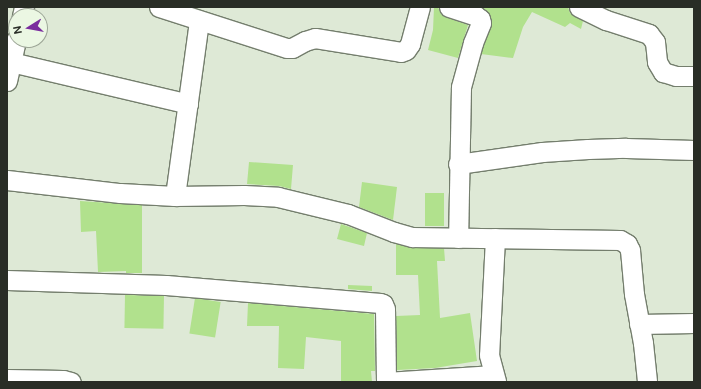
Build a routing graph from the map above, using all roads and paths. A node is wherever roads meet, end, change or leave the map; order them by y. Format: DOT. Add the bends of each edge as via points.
graph roads {
  1 [pos="159,7"];
  2 [pos="420,7"];
  3 [pos="449,7"];
  4 [pos="579,7"];
  5 [pos="200,21"];
  6 [pos="14,48"];
  7 [pos="11,62"];
  8 [pos="694,76"];
  9 [pos="7,81"];
  10 [pos="188,104"];
  11 [pos="694,150"];
  12 [pos="458,164"];
  13 [pos="7,180"];
  14 [pos="175,196"];
  15 [pos="458,238"];
  16 [pos="495,238"];
  17 [pos="7,280"];
  18 [pos="694,323"];
  19 [pos="640,324"];
  20 [pos="495,378"];
  21 [pos="7,379"];
  22 [pos="71,382"];
  23 [pos="386,382"];
  24 [pos="647,382"];
  1 -- 5 [label="street"];
  2 -- 5 [label="street" via="410,44 401,52 315,38 286,48"];
  3 -- 12 [label="street" via="476,16 481,22 461,87"];
  4 -- 8 [label="street" via="606,20 649,34 656,42 656,62 663,72 676,76"];
  5 -- 10 [label="street"];
  6 -- 7 [label="street"];
  7 -- 9 [label="street"];
  7 -- 10 [label="street"];
  10 -- 14 [label="street"];
  11 -- 12 [label="street" via="588,149 542,152"];
  12 -- 15 [label="street"];
  13 -- 14 [label="street" via="120,193"];
  14 -- 15 [label="street" via="278,197 348,214 412,237"];
  15 -- 16 [label="street"];
  16 -- 19 [label="street" via="620,240 627,244"];
  16 -- 20 [label="street" via="489,355"];
  17 -- 23 [label="street" via="166,284 380,302 385,309"];
  18 -- 19 [label="street"];
  19 -- 24 [label="street"];
  20 -- 23 [label="street"];
  21 -- 22 [label="street"];
}
